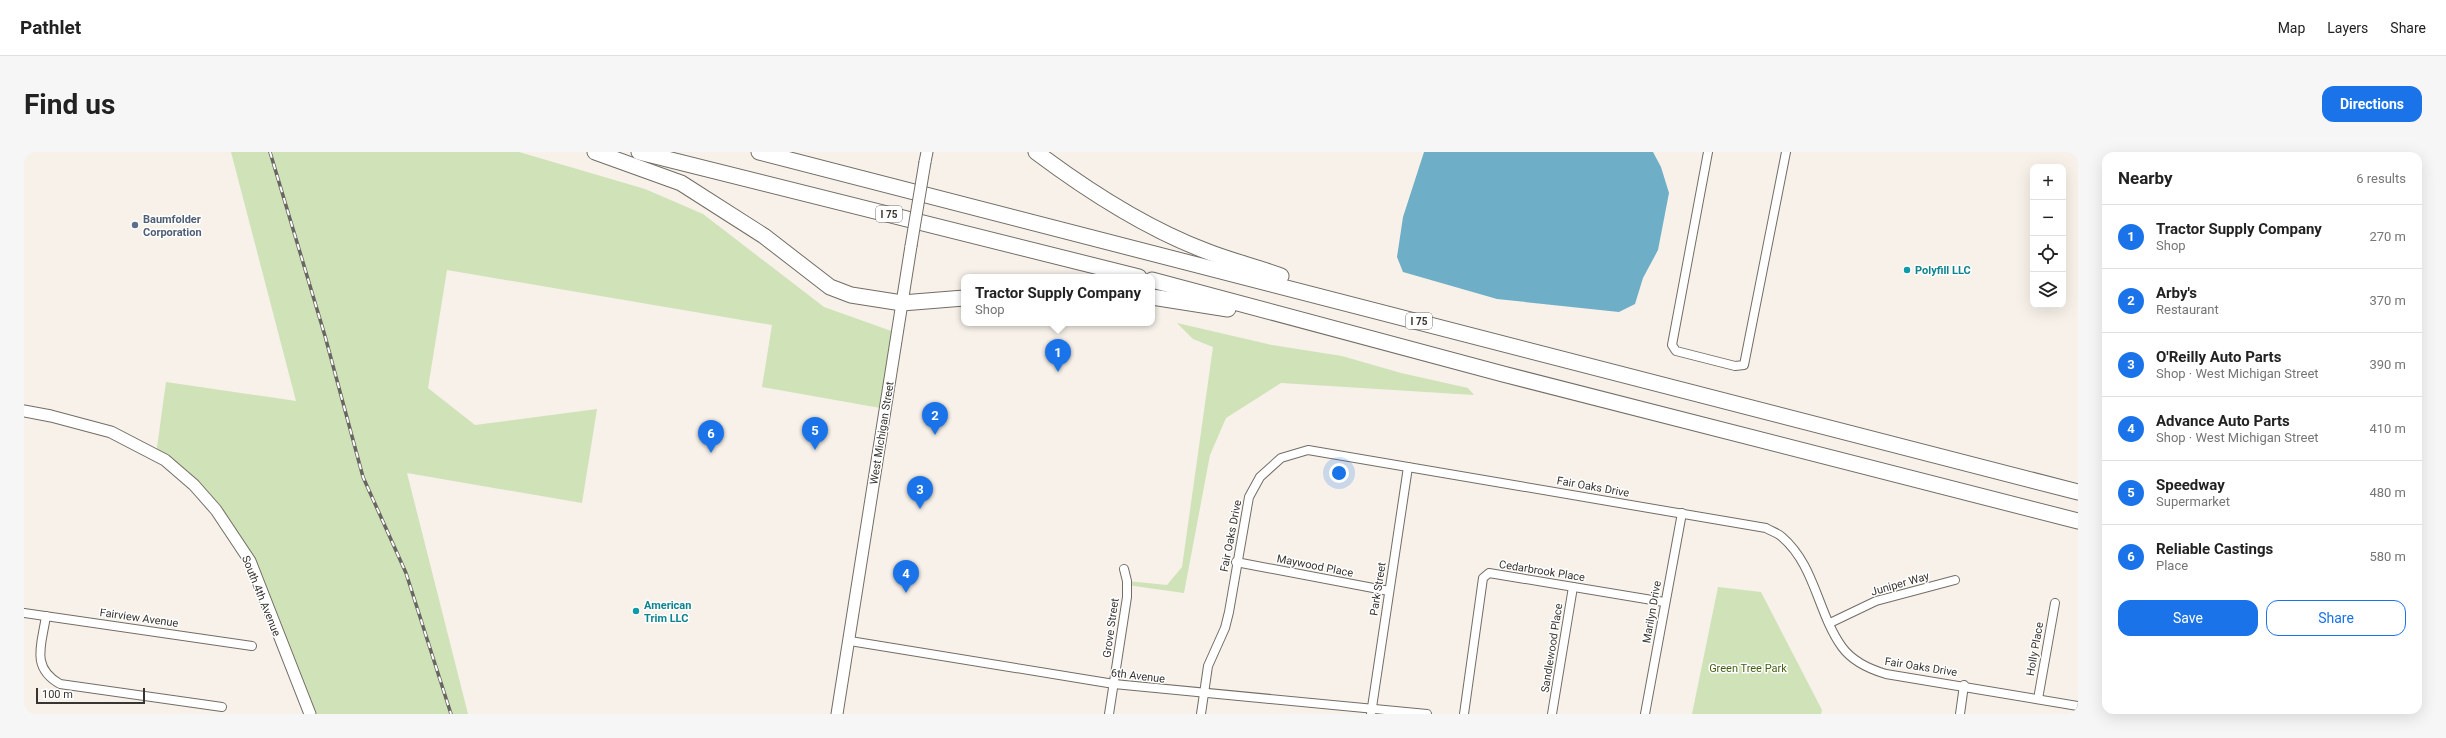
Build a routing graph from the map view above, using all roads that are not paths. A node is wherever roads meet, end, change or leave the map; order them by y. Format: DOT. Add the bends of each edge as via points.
graph roads {
  1 [pos="595,152"];
  2 [pos="639,152"];
  3 [pos="759,152"];
  4 [pos="1036,152"];
  5 [pos="1708,152"];
  6 [pos="1786,152"];
  7 [pos="926,157"];
  8 [pos="1127,274"];
  9 [pos="1155,281"];
  10 [pos="1155,297"];
  11 [pos="961,298"];
  12 [pos="902,303"];
  13 [pos="1359,306"];
  14 [pos="1316,324"];
  15 [pos="24,412"];
  16 [pos="1408,468"];
  17 [pos="2078,492"];
  18 [pos="1682,513"];
  19 [pos="2078,521"];
  20 [pos="1236,562"];
  21 [pos="1124,569"];
  22 [pos="1955,580"];
  23 [pos="1573,586"];
  24 [pos="1389,591"];
  25 [pos="1664,602"];
  26 [pos="2055,603"];
  27 [pos="24,613"];
  28 [pos="46,616"];
  29 [pos="1830,623"];
  30 [pos="850,641"];
  31 [pos="252,646"];
  32 [pos="1114,684"];
  33 [pos="1964,685"];
  34 [pos="1204,694"];
  35 [pos="2038,699"];
  36 [pos="2078,706"];
  37 [pos="222,707"];
  38 [pos="1371,711"];
  39 [pos="310,714"];
  40 [pos="837,714"];
  41 [pos="1109,714"];
  42 [pos="1201,714"];
  43 [pos="1427,714"];
  44 [pos="1464,714"];
  45 [pos="1552,714"];
  46 [pos="1645,714"];
  47 [pos="1960,714"];
  1 -- 12 [label="highway" via="687,186 764,236 830,287 851,295"];
  2 -- 8 [label="highway, I 75"];
  3 -- 13 [label="highway, I 75"];
  4 -- 13 [label="highway" via="1072,179 1154,228 1206,252 1277,274"];
  5 -- 6 [label="street" via="1672,345 1676,351 1735,366 1744,365"];
  7 -- 12 [label="main road, West Michigan Street, bridge"];
  9 -- 14 [label="highway"];
  10 -- 14 [label="highway"];
  11 -- 12 [label="highway"];
  12 -- 30 [label="main road, West Michigan Street"];
  13 -- 17 [label="highway, I 75"];
  14 -- 19 [label="highway"];
  15 -- 39 [label="main road, South 4th Avenue" via="51,416 111,432 165,460 194,485 216,510 250,561"];
  16 -- 18 [label="street, Fair Oaks Drive"];
  16 -- 20 [label="street, Fair Oaks Drive" via="1308,450 1281,458 1260,477 1249,497"];
  16 -- 24 [label="street, Park Street"];
  18 -- 25 [label="street, Marilyn Drive"];
  18 -- 29 [label="street, Fair Oaks Drive" via="1766,528 1782,536 1800,558"];
  20 -- 24 [label="street, Maywood Place"];
  20 -- 34 [label="street, Fair Oaks Drive" via="1229,612 1208,666"];
  21 -- 32 [label="street, Grove Street" via="1127,597"];
  22 -- 29 [label="street, Juniper Way" via="1876,601"];
  23 -- 25 [label="street, Cedarbrook Place"];
  23 -- 44 [label="street, Cedarbrook Place" via="1489,573 1482,578"];
  23 -- 45 [label="street, Sandlewood Place"];
  24 -- 38 [label="street, Park Street"];
  25 -- 46 [label="street, Marilyn Drive"];
  26 -- 35 [label="street, Holly Place"];
  27 -- 28 [label="street, Fairview Avenue"];
  28 -- 31 [label="street, Fairview Avenue"];
  28 -- 37 [label="street" via="40,664 44,673 60,684"];
  29 -- 33 [label="street, Fair Oaks Drive" via="1842,647 1856,661 1869,669 1886,674"];
  30 -- 32 [label="street, 6th Avenue"];
  30 -- 40 [label="main road, West Michigan Street"];
  32 -- 34 [label="street, 6th Avenue"];
  32 -- 41 [label="street, Grove Street"];
  33 -- 35 [label="street, Fair Oaks Drive"];
  33 -- 47 [label="street"];
  34 -- 38 [label="street, 6th Avenue"];
  34 -- 42 [label="street"];
  35 -- 36 [label="street, Fair Oaks Drive"];
  38 -- 43 [label="street, 6th Avenue"];
}
